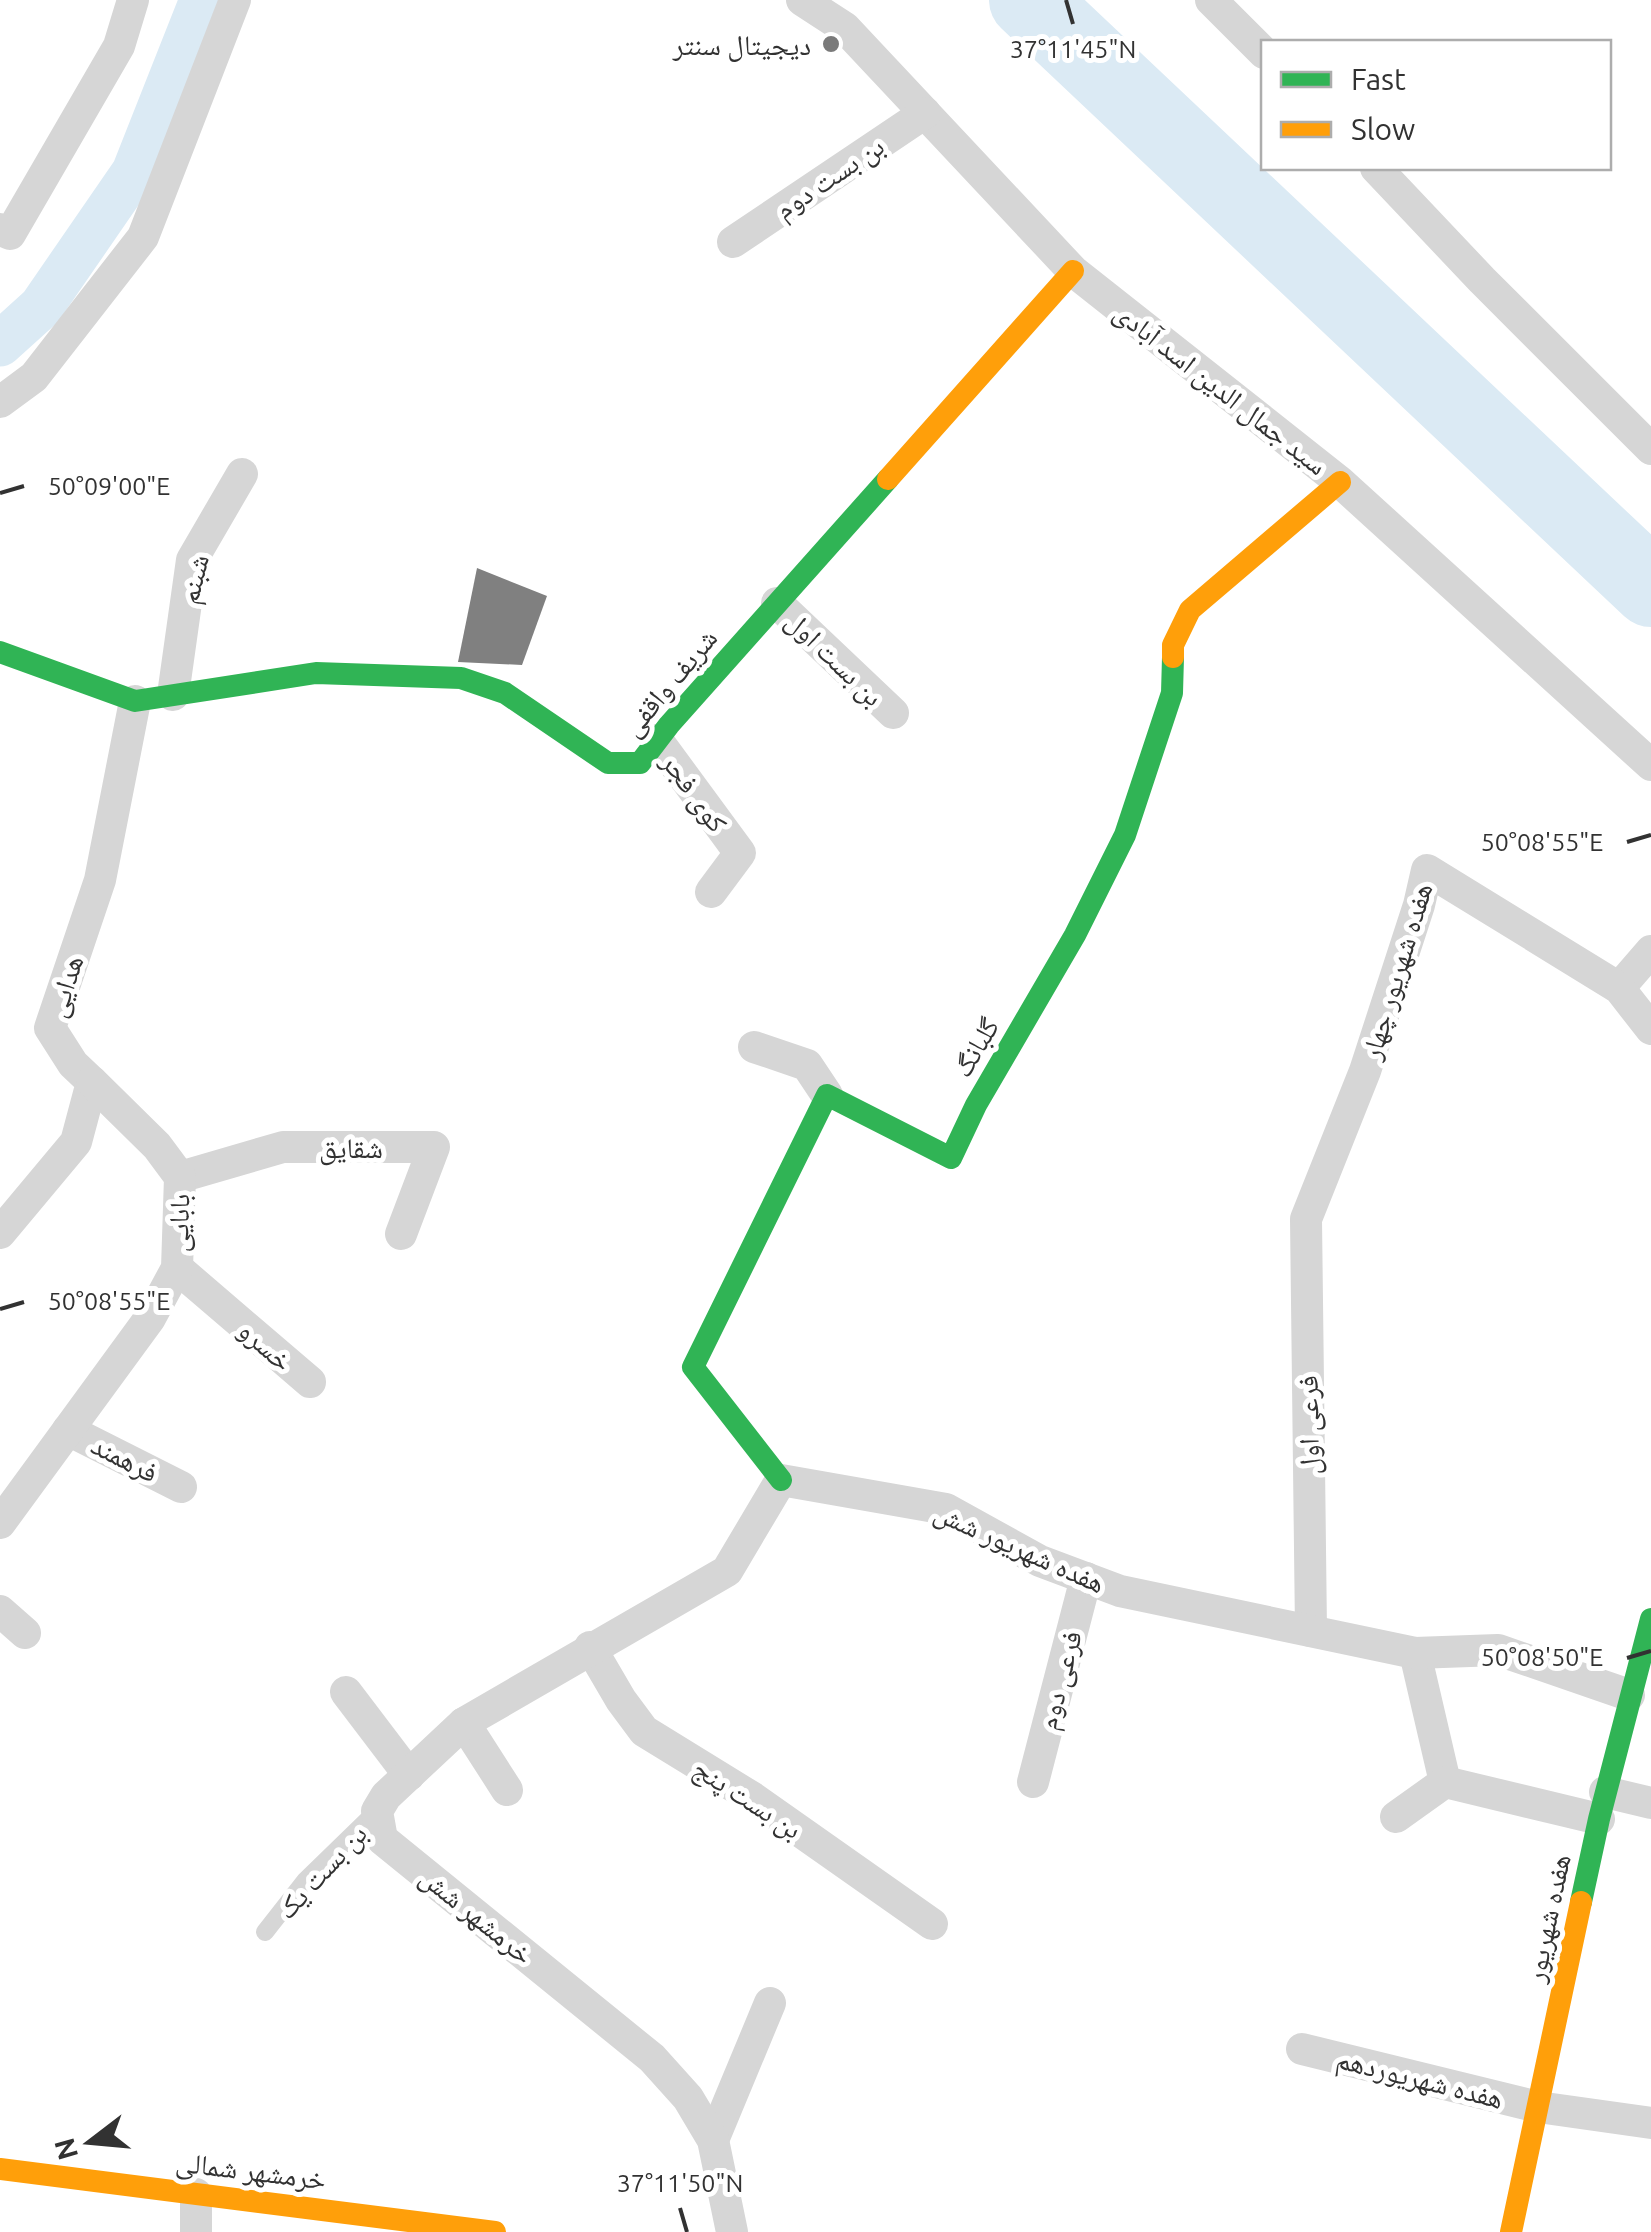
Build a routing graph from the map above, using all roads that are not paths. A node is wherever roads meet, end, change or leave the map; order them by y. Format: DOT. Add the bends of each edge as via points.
graph roads {
  1 [pos="134,0"];
  2 [pos="235,0"];
  3 [pos="802,0"];
  4 [pos="1211,0"];
  5 [pos="1261,50"];
  6 [pos="925,113"];
  7 [pos="1378,170"];
  8 [pos="0,229"];
  9 [pos="733,242"];
  10 [pos="1073,271"];
  11 [pos="0,402"];
  12 [pos="1651,450"];
  13 [pos="242,474"];
  14 [pos="1340,482"];
  15 [pos="777,602"];
  16 [pos="0,652"];
  17 [pos="173,695"];
  18 [pos="136,701"];
  19 [pos="893,713"];
  20 [pos="657,740"];
  21 [pos="1651,765"];
  22 [pos="710,892"];
  23 [pos="1651,951"];
  24 [pos="1619,988"];
  25 [pos="1651,1029"];
  26 [pos="754,1047"];
  27 [pos="92,1082"];
  28 [pos="828,1095"];
  29 [pos="180,1177"];
  30 [pos="1306,1219"];
  31 [pos="0,1233"];
  32 [pos="401,1234"];
  33 [pos="177,1268"];
  34 [pos="310,1382"];
  35 [pos="68,1430"];
  36 [pos="781,1480"];
  37 [pos="181,1487"];
  38 [pos="0,1523"];
  39 [pos="1086,1578"];
  40 [pos="0,1611"];
  41 [pos="1651,1619"];
  42 [pos="1311,1631"];
  43 [pos="25,1633"];
  44 [pos="590,1647"];
  45 [pos="1416,1653"];
  46 [pos="346,1692"];
  47 [pos="1629,1695"];
  48 [pos="464,1723"];
  49 [pos="409,1774"];
  50 [pos="1032,1782"];
  51 [pos="1445,1782"];
  52 [pos="507,1790"];
  53 [pos="1651,1804"];
  54 [pos="1602,1805"];
  55 [pos="376,1811"];
  56 [pos="1396,1817"];
  57 [pos="932,1924"];
  58 [pos="266,1932"];
  59 [pos="770,2003"];
  60 [pos="1302,2049"];
  61 [pos="1538,2107"];
  62 [pos="1651,2123"];
  63 [pos="713,2140"];
  64 [pos="0,2169"];
  65 [pos="196,2194"];
  66 [pos="196,2232"];
  67 [pos="495,2232"];
  68 [pos="732,2232"];
  69 [pos="1511,2232"];
  1 -- 8 [label="street" via="120,46 20,217 10,234"];
  2 -- 11 [label="street" via="143,237 34,377"];
  3 -- 6 [label="street, سید جمال الدین اسد آبادی" via="845,28"];
  4 -- 5 [label="street"];
  6 -- 9 [label="street, بن بست دوم"];
  6 -- 10 [label="street, سید جمال الدین اسد آبادی"];
  7 -- 12 [label="street"];
  10 -- 14 [label="street, سید جمال الدین اسد آبادی"];
  10 -- 15 [label="street, شریف واقفی"];
  13 -- 17 [label="street, شبنم" via="192,560"];
  14 -- 21 [label="street, سید جمال الدین اسد آبادی"];
  14 -- 28 [label="street, گلبانگ" via="1190,610 1173,645 1172,693 1125,834 951,1158"];
  15 -- 19 [label="street, بن بست اول"];
  15 -- 20 [label="street, شریف واقفی"];
  16 -- 18 [label="street, شریف واقفی"];
  17 -- 18 [label="street, شریف واقفی"];
  17 -- 20 [label="street, شریف واقفی" via="316,673 462,678 504,693 608,763 640,764"];
  18 -- 27 [label="street, هدایی" via="100,880 50,1028"];
  20 -- 22 [label="street, کوی فجر" via="740,853"];
  23 -- 24 [label="street"];
  24 -- 25 [label="street, هفده شهریور چهار"];
  24 -- 30 [label="street, هفده شهریور چهار" via="1427,870 1365,1070"];
  26 -- 28 [label="street" via="807,1065"];
  27 -- 29 [label="street, بابایی"];
  27 -- 31 [label="street" via="76,1142"];
  28 -- 36 [label="street" via="692,1367"];
  29 -- 32 [label="street, شقایق" via="283,1147 434,1147"];
  29 -- 33 [label="street, بابایی"];
  30 -- 42 [label="street, فرعی اول"];
  33 -- 34 [label="street, خسرو"];
  33 -- 35 [label="street, بابایی" via="150,1318"];
  35 -- 37 [label="street, فرهمند"];
  35 -- 38 [label="street, بابایی"];
  36 -- 39 [label="street, هفده شهریور شش" via="946,1509 1040,1561"];
  36 -- 44 [label="street" via="727,1571"];
  39 -- 42 [label="street, هفده شهریور شش"];
  39 -- 50 [label="street, فرعی دوم"];
  40 -- 43 [label="street"];
  41 -- 47 [label="street, هفده شهریور"];
  42 -- 45 [label="street, هفده شهریور شش"];
  44 -- 48 [label="street"];
  44 -- 57 [label="street, بن بست پنج" via="644,1731 753,1798"];
  45 -- 47 [label="street, هفده شهریور شش" via="1498,1650"];
  45 -- 51 [label="street"];
  46 -- 49 [label="street"];
  47 -- 54 [label="street, هفده شهریور"];
  48 -- 49 [label="street"];
  48 -- 52 [label="street"];
  49 -- 55 [label="street"];
  51 -- 54 [label="street"];
  51 -- 56 [label="street"];
  53 -- 54 [label="street"];
  54 -- 61 [label="street, هفده شهریور"];
  55 -- 58 [label="lane, بن بست یک" via="305,1881"];
  55 -- 63 [label="street, خرمشهر شش" via="382,1839 652,2058 688,2098"];
  59 -- 63 [label="street"];
  60 -- 61 [label="street, هفده شهریوردهم"];
  61 -- 62 [label="street, هفده شهریوردهم"];
  61 -- 69 [label="street, هفده شهریور"];
  63 -- 68 [label="street, خرمشهر شش"];
  64 -- 65 [label="street, خرمشهر شمالی"];
  65 -- 66 [label="street"];
  65 -- 67 [label="street, خرمشهر شمالی"];
}
